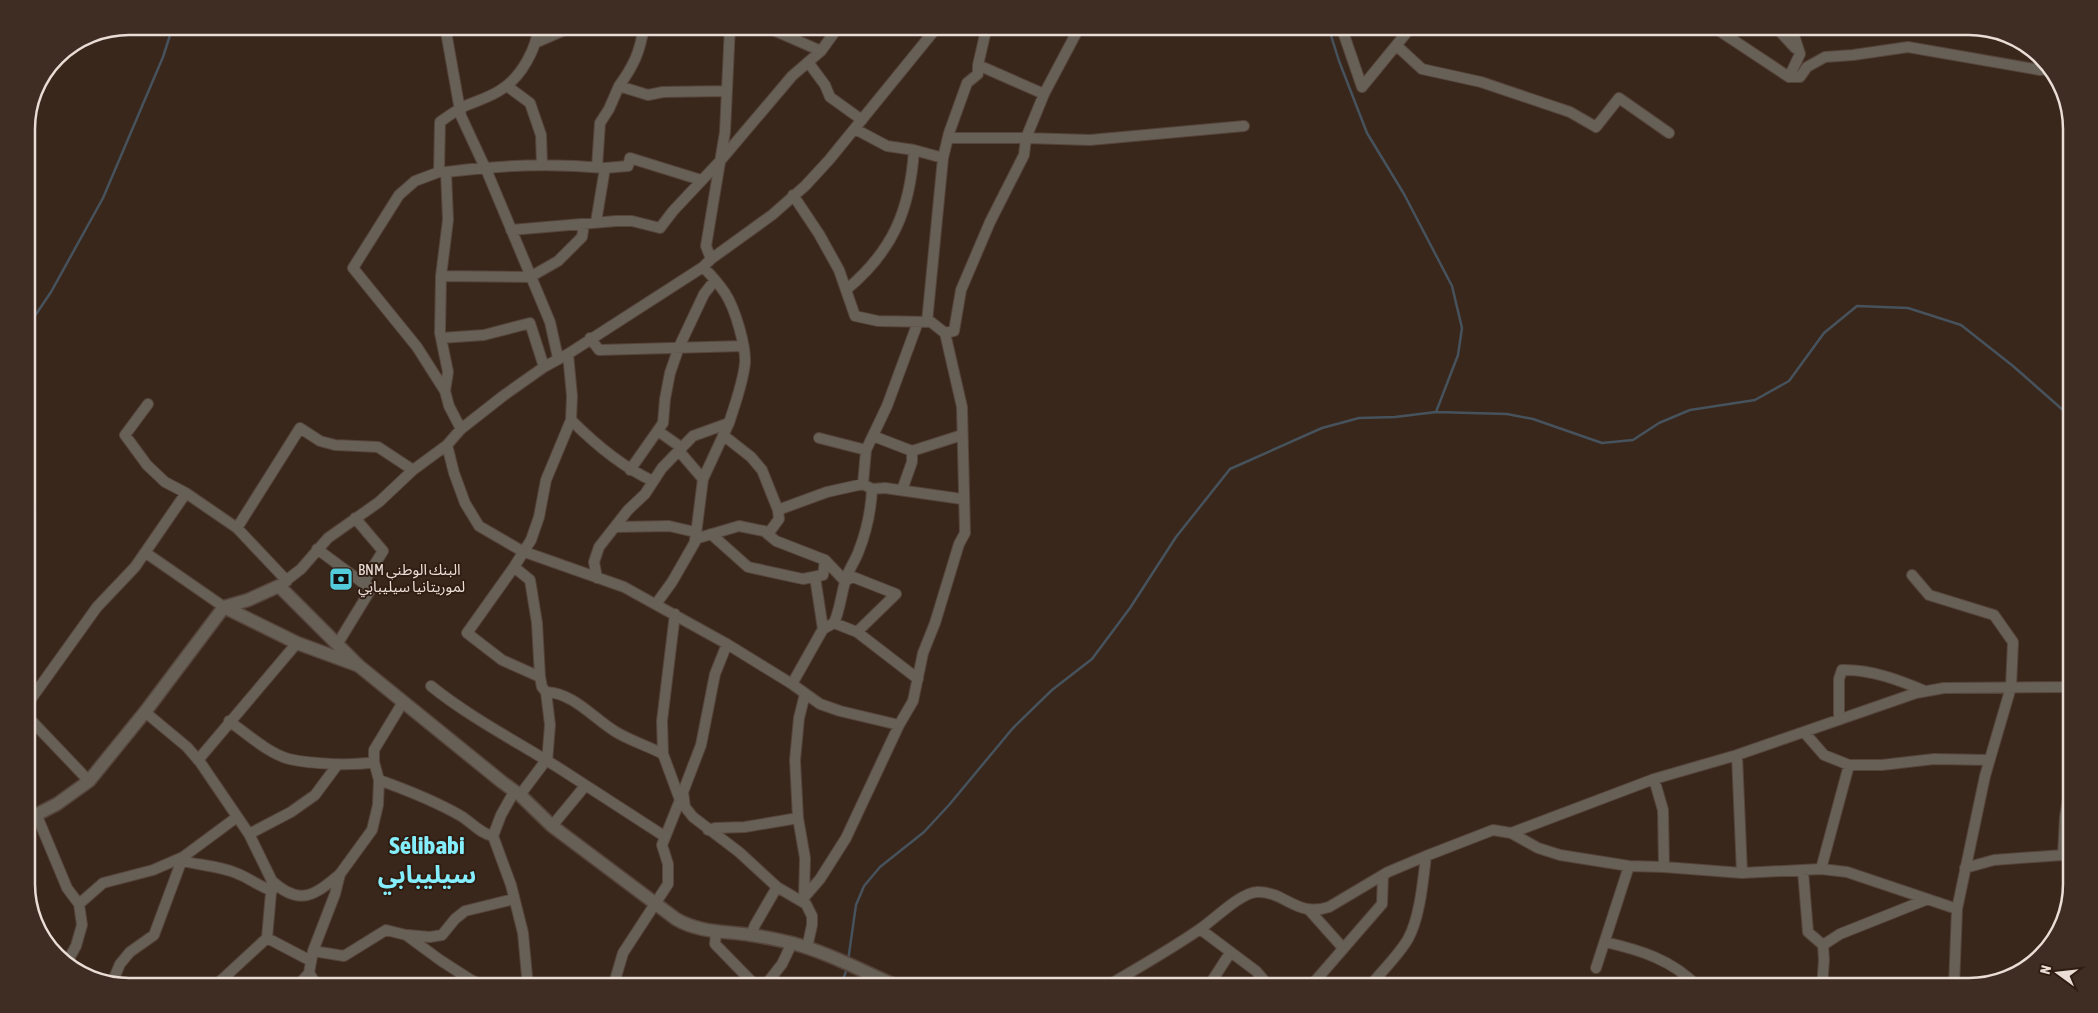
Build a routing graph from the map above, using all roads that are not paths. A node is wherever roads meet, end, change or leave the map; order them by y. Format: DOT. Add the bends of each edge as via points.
graph roads {
  1 [pos="447,35"];
  2 [pos="537,35"];
  3 [pos="553,35"];
  4 [pos="642,35"];
  5 [pos="730,35"];
  6 [pos="785,35"];
  7 [pos="833,35"];
  8 [pos="931,35"];
  9 [pos="985,35"];
  10 [pos="1075,35"];
  11 [pos="1344,35"];
  12 [pos="1405,35"];
  13 [pos="1726,35"];
  14 [pos="1784,35"];
  15 [pos="1794,35"];
  16 [pos="535,43"];
  17 [pos="1397,46"];
  18 [pos="821,51"];
  19 [pos="1800,54"];
  20 [pos="808,62"];
  21 [pos="978,65"];
  22 [pos="2042,70"];
  23 [pos="1789,76"];
  24 [pos="507,86"];
  25 [pos="619,86"];
  26 [pos="727,91"];
  27 [pos="1044,94"];
  28 [pos="460,108"];
  29 [pos="862,120"];
  30 [pos="1244,126"];
  31 [pos="855,129"];
  32 [pos="1669,133"];
  33 [pos="948,138"];
  34 [pos="1026,138"];
  35 [pos="914,150"];
  36 [pos="943,158"];
  37 [pos="720,161"];
  38 [pos="542,165"];
  39 [pos="484,167"];
  40 [pos="601,168"];
  41 [pos="442,172"];
  42 [pos="701,180"];
  43 [pos="793,195"];
  44 [pos="596,222"];
  45 [pos="584,224"];
  46 [pos="511,230"];
  47 [pos="707,263"];
  48 [pos="442,276"];
  49 [pos="530,276"];
  50 [pos="715,280"];
  51 [pos="846,290"];
  52 [pos="923,322"];
  53 [pos="945,333"];
  54 [pos="441,338"];
  55 [pos="590,338"];
  56 [pos="743,346"];
  57 [pos="679,347"];
  58 [pos="568,354"];
  59 [pos="558,358"];
  60 [pos="544,367"];
  61 [pos="445,391"];
  62 [pos="148,404"];
  63 [pos="570,420"];
  64 [pos="729,423"];
  65 [pos="461,429"];
  66 [pos="658,431"];
  67 [pos="724,435"];
  68 [pos="962,435"];
  69 [pos="873,436"];
  70 [pos="819,438"];
  71 [pos="447,445"];
  72 [pos="681,449"];
  73 [pos="866,450"];
  74 [pos="912,451"];
  75 [pos="412,470"];
  76 [pos="630,470"];
  77 [pos="703,479"];
  78 [pos="653,481"];
  79 [pos="863,484"];
  80 [pos="872,489"];
  81 [pos="902,490"];
  82 [pos="186,493"];
  83 [pos="962,499"];
  84 [pos="778,510"];
  85 [pos="355,518"];
  86 [pos="616,527"];
  87 [pos="237,528"];
  88 [pos="711,534"];
  89 [pos="768,534"];
  90 [pos="695,535"];
  91 [pos="317,549"];
  92 [pos="522,551"];
  93 [pos="146,553"];
  94 [pos="825,560"];
  95 [pos="514,567"];
  96 [pos="1912,575"];
  97 [pos="815,576"];
  98 [pos="597,578"];
  99 [pos="845,581"];
  100 [pos="363,582"];
  101 [pos="283,583"];
  102 [pos="656,604"];
  103 [pos="224,608"];
  104 [pos="674,614"];
  105 [pos="834,622"];
  106 [pos="823,630"];
  107 [pos="857,632"];
  108 [pos="298,643"];
  109 [pos="338,644"];
  110 [pos="726,644"];
  111 [pos="359,666"];
  112 [pos="540,677"];
  113 [pos="918,679"];
  114 [pos="792,684"];
  115 [pos="431,686"];
  116 [pos="2011,687"];
  117 [pos="2063,687"];
  118 [pos="1925,691"];
  119 [pos="546,692"];
  120 [pos="35,693"];
  121 [pos="805,694"];
  122 [pos="403,702"];
  123 [pos="145,712"];
  124 [pos="1839,720"];
  125 [pos="229,722"];
  126 [pos="35,724"];
  127 [pos="899,725"];
  128 [pos="1804,732"];
  129 [pos="663,754"];
  130 [pos="1737,756"];
  131 [pos="198,760"];
  132 [pos="1989,760"];
  133 [pos="374,762"];
  134 [pos="548,762"];
  135 [pos="338,764"];
  136 [pos="1849,765"];
  137 [pos="1654,779"];
  138 [pos="379,780"];
  139 [pos="89,781"];
  140 [pos="585,786"];
  141 [pos="680,790"];
  142 [pos="517,793"];
  143 [pos="676,814"];
  144 [pos="35,816"];
  145 [pos="693,817"];
  146 [pos="237,818"];
  147 [pos="798,818"];
  148 [pos="35,824"];
  149 [pos="552,826"];
  150 [pos="708,830"];
  151 [pos="1512,833"];
  152 [pos="249,834"];
  153 [pos="493,836"];
  154 [pos="664,836"];
  155 [pos="2063,855"];
  156 [pos="1426,856"];
  157 [pos="182,859"];
  158 [pos="1629,866"];
  159 [pos="1664,867"];
  160 [pos="1965,868"];
  161 [pos="1821,869"];
  162 [pos="1803,871"];
  163 [pos="1742,873"];
  164 [pos="340,874"];
  165 [pos="1383,875"];
  166 [pos="272,886"];
  167 [pos="777,887"];
  168 [pos="514,899"];
  169 [pos="802,899"];
  170 [pos="1928,899"];
  171 [pos="654,903"];
  172 [pos="79,904"];
  173 [pos="1957,909"];
  174 [pos="1310,911"];
  175 [pos="1200,929"];
  176 [pos="716,932"];
  177 [pos="406,935"];
  178 [pos="752,935"];
  179 [pos="267,938"];
  180 [pos="1605,942"];
  181 [pos="792,943"];
  182 [pos="1823,945"];
  183 [pos="807,948"];
  184 [pos="1343,948"];
  185 [pos="1230,953"];
  186 [pos="312,956"];
  187 [pos="70,957"];
  188 [pos="1596,968"];
  189 [pos="309,973"];
  190 [pos="115,977"];
  191 [pos="224,978"];
  192 [pos="305,978"];
  193 [pos="312,978"];
  194 [pos="468,978"];
  195 [pos="527,978"];
  196 [pos="616,978"];
  197 [pos="748,978"];
  198 [pos="771,978"];
  199 [pos="878,978"];
  200 [pos="1121,978"];
  201 [pos="1214,978"];
  202 [pos="1262,978"];
  203 [pos="1318,978"];
  204 [pos="1376,978"];
  205 [pos="1690,978"];
  206 [pos="1823,978"];
  207 [pos="1954,978"];
  1 -- 28 [label="street"];
  2 -- 16 [label="street"];
  3 -- 16 [label="street"];
  4 -- 25 [label="street" via="634,64"];
  5 -- 26 [label="street"];
  6 -- 18 [label="street"];
  7 -- 18 [label="street"];
  8 -- 29 [label="street"];
  9 -- 21 [label="street"];
  10 -- 27 [label="street"];
  11 -- 17 [label="street" via="1362,87"];
  12 -- 17 [label="street"];
  13 -- 23 [label="street"];
  14 -- 19 [label="street"];
  15 -- 19 [label="street"];
  16 -- 24 [label="street" via="526,62"];
  17 -- 32 [label="street" via="1422,69 1481,82 1570,112 1596,127 1619,98"];
  18 -- 20 [label="street"];
  19 -- 23 [label="street"];
  20 -- 29 [label="street" via="830,97"];
  20 -- 37 [label="street" via="792,76"];
  21 -- 27 [label="street"];
  21 -- 33 [label="street" via="978,74 967,84"];
  22 -- 23 [label="street" via="1908,47 1825,57 1807,67 1800,78"];
  24 -- 28 [label="street"];
  24 -- 38 [label="street" via="530,103 541,136"];
  25 -- 26 [label="street" via="648,95"];
  25 -- 40 [label="street" via="600,123"];
  26 -- 37 [label="street"];
  27 -- 34 [label="street"];
  28 -- 39 [label="street"];
  28 -- 41 [label="street" via="440,122"];
  29 -- 31 [label="street"];
  30 -- 34 [label="street" via="1090,140"];
  31 -- 35 [label="street" via="887,146"];
  31 -- 43 [label="street" via="823,167"];
  33 -- 34 [label="street"];
  33 -- 36 [label="street"];
  34 -- 53 [label="street" via="1024,155 961,290 954,331"];
  35 -- 36 [label="street"];
  35 -- 51 [label="street" via="901,221 882,253"];
  36 -- 52 [label="street"];
  37 -- 42 [label="street"];
  37 -- 47 [label="street" via="706,246"];
  38 -- 39 [label="street"];
  38 -- 40 [label="street"];
  39 -- 41 [label="street"];
  39 -- 46 [label="street"];
  40 -- 42 [label="street" via="628,166 630,158"];
  40 -- 44 [label="street"];
  41 -- 48 [label="street" via="448,220"];
  41 -- 61 [label="street" via="415,181 399,195 353,268 417,347"];
  42 -- 44 [label="street" via="660,228 632,221"];
  43 -- 47 [label="street" via="772,215"];
  43 -- 51 [label="street" via="819,234"];
  44 -- 45 [label="street"];
  45 -- 46 [label="street"];
  45 -- 49 [label="street" via="582,237 576,243 558,260"];
  46 -- 49 [label="street"];
  47 -- 50 [label="street"];
  47 -- 55 [label="street"];
  48 -- 49 [label="street"];
  48 -- 54 [label="street"];
  49 -- 59 [label="street" via="550,322"];
  50 -- 56 [label="street" via="726,295"];
  50 -- 57 [label="street" via="704,294"];
  51 -- 52 [label="street" via="855,316 878,321"];
  52 -- 53 [label="street" via="931,322"];
  52 -- 69 [label="street"];
  53 -- 68 [label="street" via="962,407"];
  54 -- 60 [label="street" via="484,334 530,323"];
  54 -- 61 [label="street" via="448,372"];
  55 -- 57 [label="street" via="599,350"];
  55 -- 58 [label="street"];
  56 -- 57 [label="street"];
  56 -- 64 [label="street" via="745,362"];
  57 -- 66 [label="street" via="670,373 663,423"];
  58 -- 59 [label="street"];
  58 -- 63 [label="street" via="572,396"];
  59 -- 60 [label="street"];
  60 -- 65 [label="street"];
  61 -- 65 [label="street"];
  62 -- 82 [label="street" via="126,435 165,482"];
  63 -- 76 [label="street"];
  63 -- 92 [label="street" via="546,480 531,540"];
  64 -- 67 [label="street"];
  64 -- 72 [label="street" via="693,436"];
  65 -- 71 [label="street"];
  66 -- 72 [label="street"];
  66 -- 76 [label="street"];
  67 -- 77 [label="street"];
  67 -- 84 [label="street" via="762,470"];
  68 -- 74 [label="street"];
  68 -- 83 [label="street"];
  69 -- 73 [label="street"];
  69 -- 74 [label="street"];
  70 -- 73 [label="street"];
  71 -- 75 [label="street"];
  71 -- 92 [label="street" via="465,503 480,526"];
  72 -- 77 [label="street"];
  72 -- 78 [label="street"];
  73 -- 79 [label="street"];
  74 -- 81 [label="street" via="912,462"];
  75 -- 85 [label="street" via="379,502"];
  75 -- 87 [label="street" via="378,448 335,445 320,441 300,428"];
  76 -- 78 [label="street"];
  77 -- 90 [label="street"];
  78 -- 86 [label="street"];
  79 -- 80 [label="street"];
  79 -- 84 [label="street" via="827,492"];
  80 -- 81 [label="street"];
  80 -- 99 [label="street" via="866,528"];
  81 -- 83 [label="street"];
  82 -- 87 [label="street"];
  82 -- 93 [label="street"];
  83 -- 113 [label="street" via="965,533 923,653"];
  84 -- 89 [label="street" via="779,519"];
  85 -- 91 [label="street"];
  85 -- 100 [label="street" via="383,551"];
  86 -- 90 [label="street" via="669,526"];
  86 -- 98 [label="street" via="599,547 594,562"];
  87 -- 101 [label="street"];
  88 -- 89 [label="street" via="739,526"];
  88 -- 90 [label="street"];
  88 -- 97 [label="street" via="748,567 803,579"];
  89 -- 94 [label="street" via="776,541"];
  90 -- 102 [label="street" via="672,582"];
  91 -- 100 [label="street"];
  91 -- 101 [label="street" via="301,569"];
  92 -- 95 [label="street"];
  92 -- 98 [label="street"];
  93 -- 103 [label="street"];
  93 -- 120 [label="street" via="97,607"];
  94 -- 97 [label="street" via="822,575"];
  94 -- 99 [label="street"];
  95 -- 112 [label="street" via="530,580"];
  95 -- 112 [label="street" via="467,633 502,660"];
  96 -- 116 [label="street" via="1929,595 1994,615 2014,642"];
  97 -- 106 [label="street"];
  98 -- 102 [label="street"];
  99 -- 105 [label="street"];
  99 -- 107 [label="street" via="853,576 896,594"];
  100 -- 109 [label="street" via="371,589"];
  101 -- 103 [label="street"];
  101 -- 109 [label="street"];
  102 -- 104 [label="street"];
  103 -- 108 [label="street"];
  103 -- 123 [label="street"];
  104 -- 110 [label="street"];
  104 -- 129 [label="street" via="662,722"];
  105 -- 106 [label="street"];
  105 -- 107 [label="street"];
  106 -- 114 [label="street"];
  107 -- 113 [label="street"];
  108 -- 111 [label="street"];
  108 -- 125 [label="street"];
  109 -- 111 [label="street"];
  110 -- 114 [label="street"];
  110 -- 141 [label="street" via="715,674 701,745"];
  111 -- 122 [label="street"];
  112 -- 119 [label="street"];
  113 -- 127 [label="street" via="913,701"];
  114 -- 121 [label="street"];
  115 -- 134 [label="street" via="458,707"];
  116 -- 117 [label="street"];
  116 -- 118 [label="street"];
  116 -- 132 [label="street"];
  118 -- 124 [label="street"];
  118 -- 124 [label="street" via="1900,681 1842,670"];
  119 -- 129 [label="street" via="571,700 617,733"];
  119 -- 134 [label="street" via="550,725"];
  121 -- 127 [label="street" via="840,711"];
  121 -- 147 [label="street" via="795,760"];
  122 -- 133 [label="street" via="374,750"];
  122 -- 142 [label="street"];
  123 -- 131 [label="street"];
  123 -- 139 [label="street"];
  124 -- 128 [label="street"];
  125 -- 131 [label="street"];
  125 -- 135 [label="street" via="288,758"];
  126 -- 139 [label="street"];
  127 -- 169 [label="street" via="846,838 820,879"];
  128 -- 130 [label="street"];
  128 -- 136 [label="street" via="1824,755"];
  129 -- 141 [label="street"];
  130 -- 137 [label="street"];
  130 -- 163 [label="street"];
  131 -- 146 [label="street"];
  132 -- 136 [label="street" via="1934,759"];
  132 -- 160 [label="street"];
  133 -- 135 [label="street"];
  133 -- 138 [label="street"];
  134 -- 140 [label="street"];
  134 -- 142 [label="street"];
  135 -- 152 [label="street" via="315,795"];
  136 -- 161 [label="street"];
  137 -- 151 [label="street"];
  137 -- 159 [label="street" via="1663,810"];
  138 -- 153 [label="street" via="462,816"];
  138 -- 164 [label="street" via="372,830"];
  139 -- 144 [label="street"];
  140 -- 149 [label="street"];
  140 -- 154 [label="street"];
  141 -- 143 [label="street"];
  141 -- 145 [label="street"];
  142 -- 149 [label="street"];
  142 -- 153 [label="street" via="501,815"];
  143 -- 145 [label="street"];
  143 -- 154 [label="street"];
  145 -- 150 [label="street"];
  146 -- 152 [label="street"];
  146 -- 157 [label="street"];
  147 -- 150 [label="street"];
  147 -- 169 [label="street" via="805,858"];
  148 -- 172 [label="street" via="67,888"];
  149 -- 171 [label="street"];
  150 -- 167 [label="street" via="739,852"];
  151 -- 156 [label="street" via="1493,830"];
  151 -- 158 [label="street" via="1538,848 1560,855"];
  152 -- 166 [label="street"];
  153 -- 168 [label="street"];
  154 -- 171 [label="street" via="662,845 668,864 668,884"];
  155 -- 160 [label="street" via="1994,860"];
  156 -- 165 [label="street"];
  156 -- 204 [label="street" via="1413,926 1407,939"];
  157 -- 166 [label="street" via="234,872 258,886"];
  157 -- 172 [label="street" via="103,883"];
  157 -- 190 [label="street" via="154,935 130,952"];
  158 -- 159 [label="street"];
  158 -- 180 [label="street"];
  159 -- 163 [label="street"];
  160 -- 173 [label="street"];
  161 -- 162 [label="street"];
  161 -- 170 [label="street" via="1846,872"];
  162 -- 163 [label="street"];
  162 -- 182 [label="street" via="1808,932"];
  164 -- 166 [label="street" via="310,896 295,895"];
  164 -- 186 [label="street"];
  165 -- 174 [label="street" via="1329,907"];
  165 -- 184 [label="street" via="1382,904"];
  166 -- 179 [label="street"];
  167 -- 169 [label="street"];
  167 -- 178 [label="street"];
  168 -- 177 [label="street" via="465,911 442,936"];
  168 -- 195 [label="street" via="524,942"];
  169 -- 183 [label="street" via="812,916"];
  170 -- 173 [label="street"];
  170 -- 182 [label="street" via="1840,934"];
  171 -- 176 [label="street" via="689,927"];
  171 -- 196 [label="street" via="623,953"];
  172 -- 187 [label="street" via="82,925"];
  173 -- 207 [label="street"];
  174 -- 175 [label="street" via="1256,892 1244,896"];
  174 -- 184 [label="street"];
  175 -- 185 [label="street"];
  175 -- 200 [label="street"];
  176 -- 178 [label="street"];
  176 -- 197 [label="street" via="715,944"];
  177 -- 186 [label="street" via="386,930 344,956"];
  177 -- 194 [label="street"];
  178 -- 181 [label="street"];
  179 -- 186 [label="street"];
  179 -- 191 [label="street"];
  180 -- 188 [label="street"];
  180 -- 205 [label="street" via="1635,948 1670,964"];
  181 -- 183 [label="street"];
  181 -- 198 [label="street"];
  182 -- 206 [label="street"];
  183 -- 199 [label="street"];
  184 -- 203 [label="street"];
  185 -- 201 [label="street"];
  185 -- 202 [label="street"];
  186 -- 189 [label="street"];
  189 -- 192 [label="street"];
  189 -- 193 [label="street"];
}
